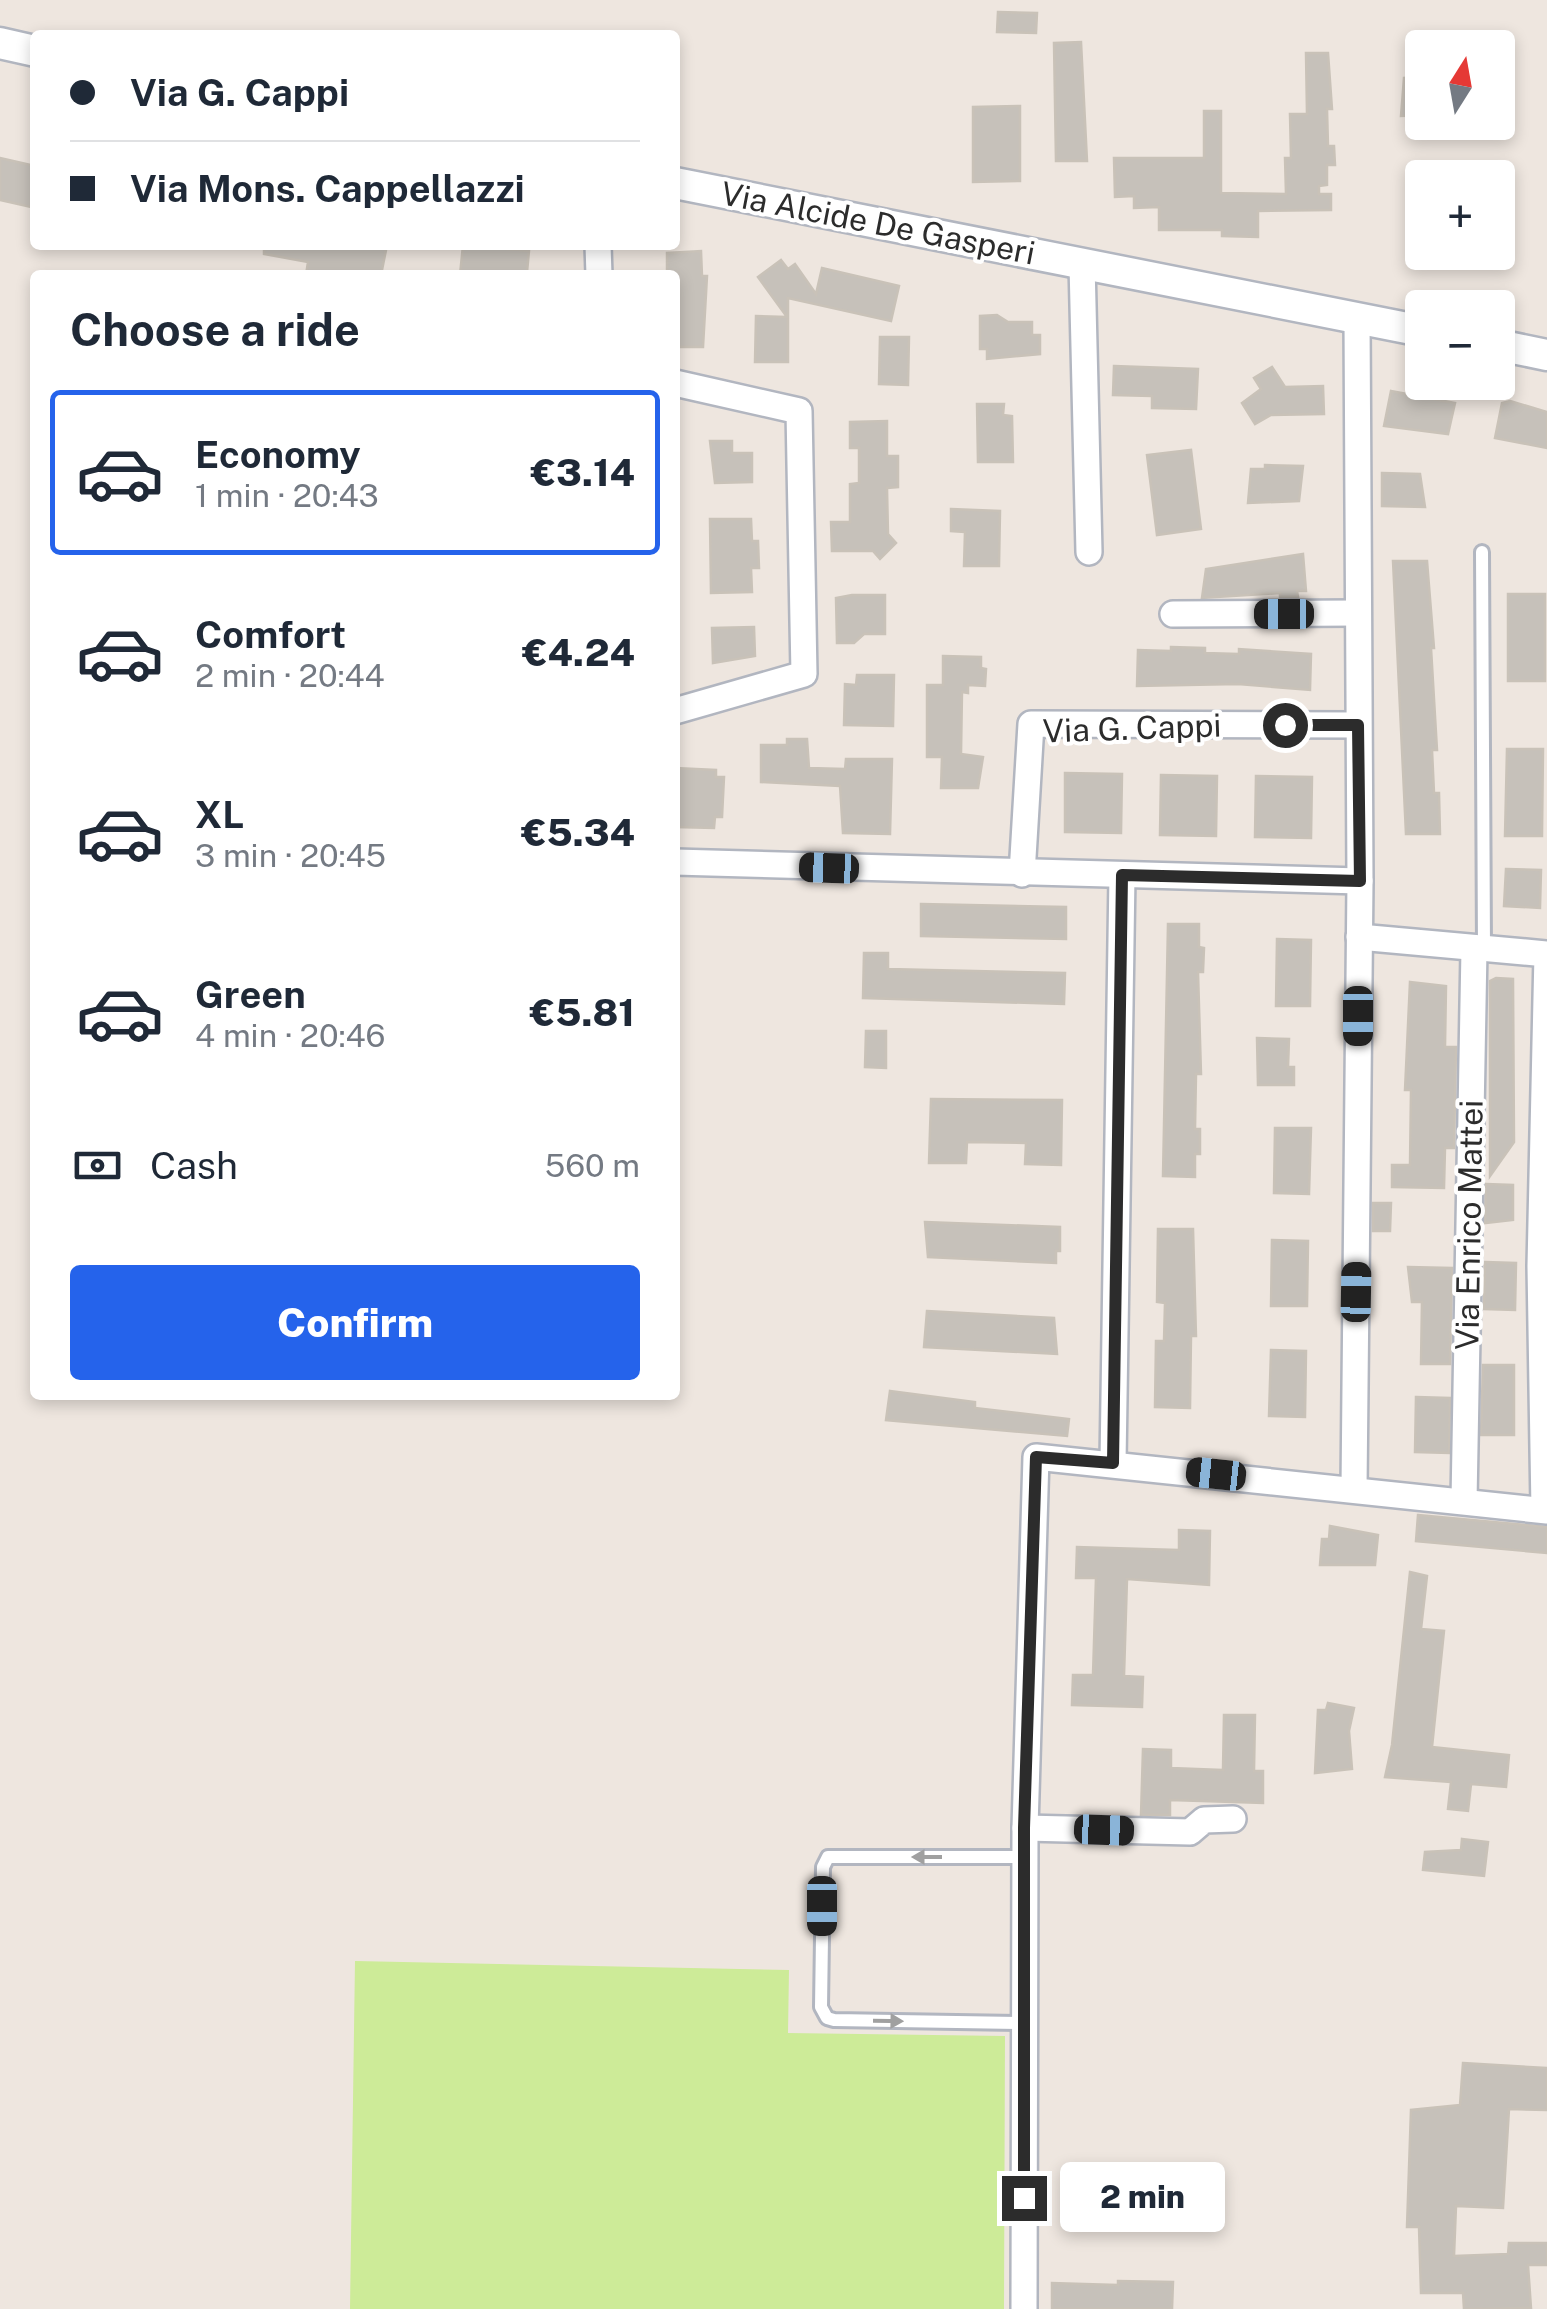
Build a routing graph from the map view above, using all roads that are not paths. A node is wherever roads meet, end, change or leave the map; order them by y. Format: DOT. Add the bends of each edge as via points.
graph roads {
  1 [pos="0,44"];
  2 [pos="30,50"];
  3 [pos="680,184"];
  4 [pos="1082,264"];
  5 [pos="1357,318"];
  6 [pos="1405,328"];
  7 [pos="1515,349"];
  8 [pos="1547,355"];
  9 [pos="680,384"];
  10 [pos="1089,552"];
  11 [pos="1482,552"];
  12 [pos="1358,613"];
  13 [pos="1172,614"];
  14 [pos="680,710"];
  15 [pos="1358,725"];
  16 [pos="680,862"];
  17 [pos="1022,874"];
  18 [pos="1122,875"];
  19 [pos="1360,881"];
  20 [pos="1359,937"];
  21 [pos="1479,949"];
  22 [pos="1547,954"];
  23 [pos="1113,1463"];
  24 [pos="1354,1489"];
  25 [pos="1464,1501"];
  26 [pos="1546,1511"];
  27 [pos="1233,1819"];
  28 [pos="1024,1828"];
  29 [pos="1024,1857"];
  30 [pos="1024,2024"];
  31 [pos="1024,2309"];
  1 -- 2 [label="street"];
  3 -- 4 [label="street, Via Alcide De Gasperi"];
  4 -- 5 [label="street, Via Alcide De Gasperi"];
  4 -- 10 [label="street, Via Alcide De Gasperi"];
  5 -- 6 [label="street, Via Alcide De Gasperi"];
  5 -- 12 [label="street"];
  7 -- 8 [label="street"];
  9 -- 14 [label="street" via="799,412 804,674"];
  11 -- 21 [label="lane"];
  12 -- 13 [label="street"];
  12 -- 15 [label="street"];
  15 -- 17 [label="street, Via G. Cappi" via="1031,724"];
  15 -- 19 [label="street"];
  16 -- 17 [label="street"];
  17 -- 18 [label="street"];
  18 -- 19 [label="street"];
  18 -- 23 [label="street"];
  19 -- 20 [label="street"];
  20 -- 21 [label="street"];
  20 -- 24 [label="street"];
  21 -- 22 [label="street"];
  21 -- 25 [label="street, Via Enrico Mattei"];
  22 -- 26 [label="street" via="1540,1266"];
  23 -- 24 [label="street"];
  23 -- 28 [label="street" via="1036,1457"];
  24 -- 25 [label="street"];
  25 -- 26 [label="street"];
  27 -- 28 [label="street" via="1204,1820 1190,1832"];
  28 -- 29 [label="street"];
  29 -- 30 [label="street"];
  29 -- 30 [label="lane, one-way" via="828,1856 821,2007 834,2020"];
  30 -- 31 [label="street"];
}
